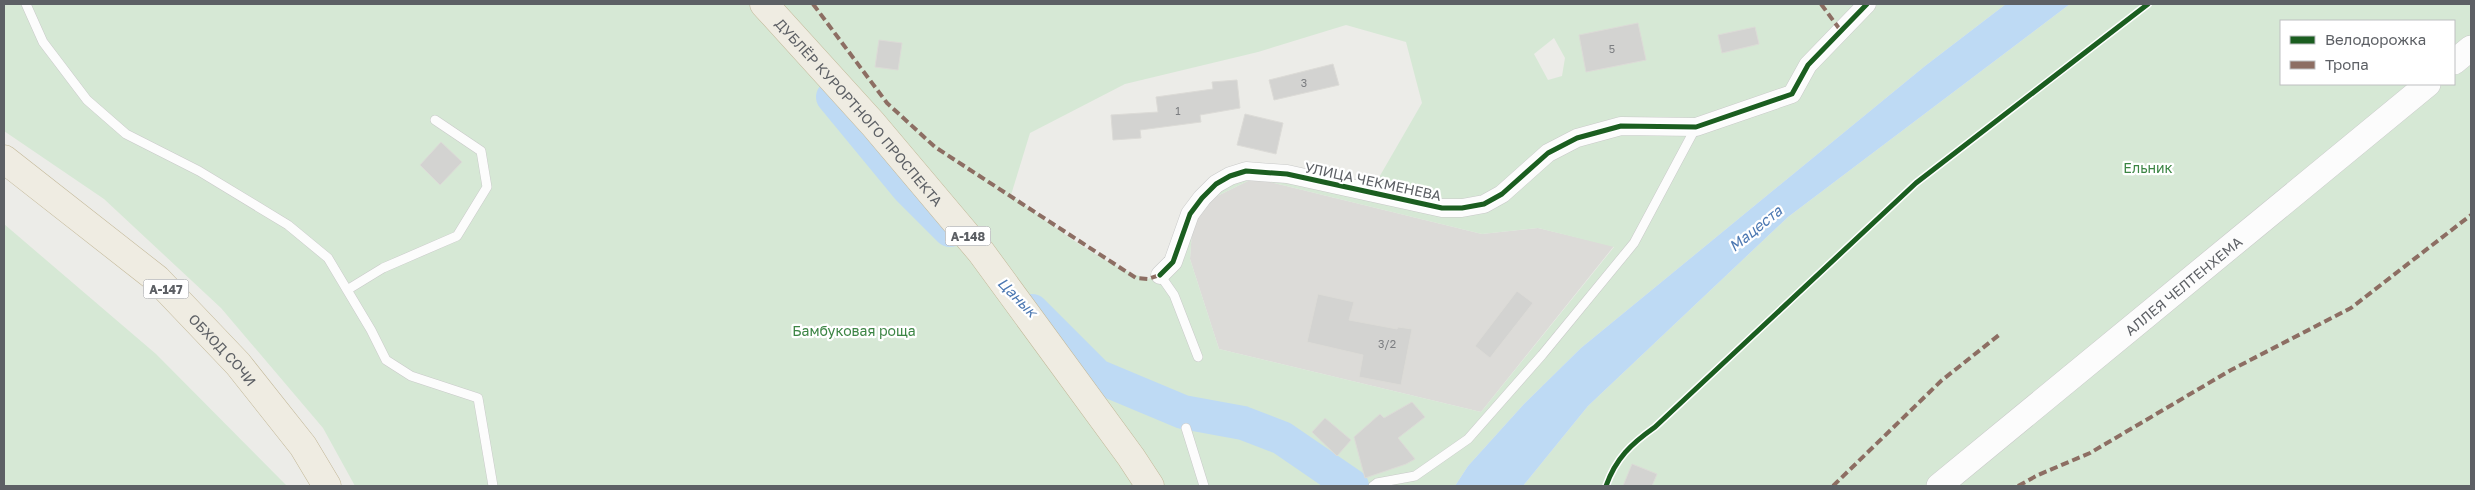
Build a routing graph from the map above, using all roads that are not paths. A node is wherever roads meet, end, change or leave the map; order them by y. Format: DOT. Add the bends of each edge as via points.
graph roads {
  1 [pos="26,4"];
  2 [pos="764,4"];
  3 [pos="1867,4"];
  4 [pos="2471,48"];
  5 [pos="2455,61"];
  6 [pos="2427,85"];
  7 [pos="435,120"];
  8 [pos="1696,127"];
  9 [pos="4,159"];
  10 [pos="1160,275"];
  11 [pos="347,290"];
  12 [pos="1198,358"];
  13 [pos="1186,428"];
  14 [pos="1375,484"];
  15 [pos="327,486"];
  16 [pos="493,486"];
  17 [pos="1150,486"];
  18 [pos="1204,486"];
  19 [pos="1939,486"];
  1 -- 11 [label="lane" via="43,42 87,100 126,134 199,171 288,225 328,258"];
  2 -- 17 [label="highway, ДУБЛЁР КУРОРТНОГО ПРОСПЕКТА / А-148" via="873,124 981,252"];
  3 -- 8 [label="street, УЛИЦА ЧЕКМЕНЕВА" via="1808,65 1792,94"];
  4 -- 5 [label="main road"];
  6 -- 19 [label="main road, АЛЛЕЯ ЧЕЛТЕНХЕМА"];
  7 -- 11 [label="lane" via="481,151 487,187 457,236 383,268"];
  8 -- 10 [label="street, УЛИЦА ЧЕКМЕНЕВА" via="1621,126 1577,138 1548,153 1502,194 1484,204 1462,208 1442,208 1287,174 1246,171 1216,184 1202,198 1190,214 1173,262"];
  8 -- 14 [label="lane" via="1634,243 1468,439 1415,476"];
  9 -- 15 [label="highway, ОБХОД СОЧИ / А-147" via="157,279 238,364 303,446"];
  10 -- 12 [label="lane" via="1174,295"];
  11 -- 16 [label="lane" via="386,360 411,376 478,398"];
  13 -- 18 [label="lane"];
}
